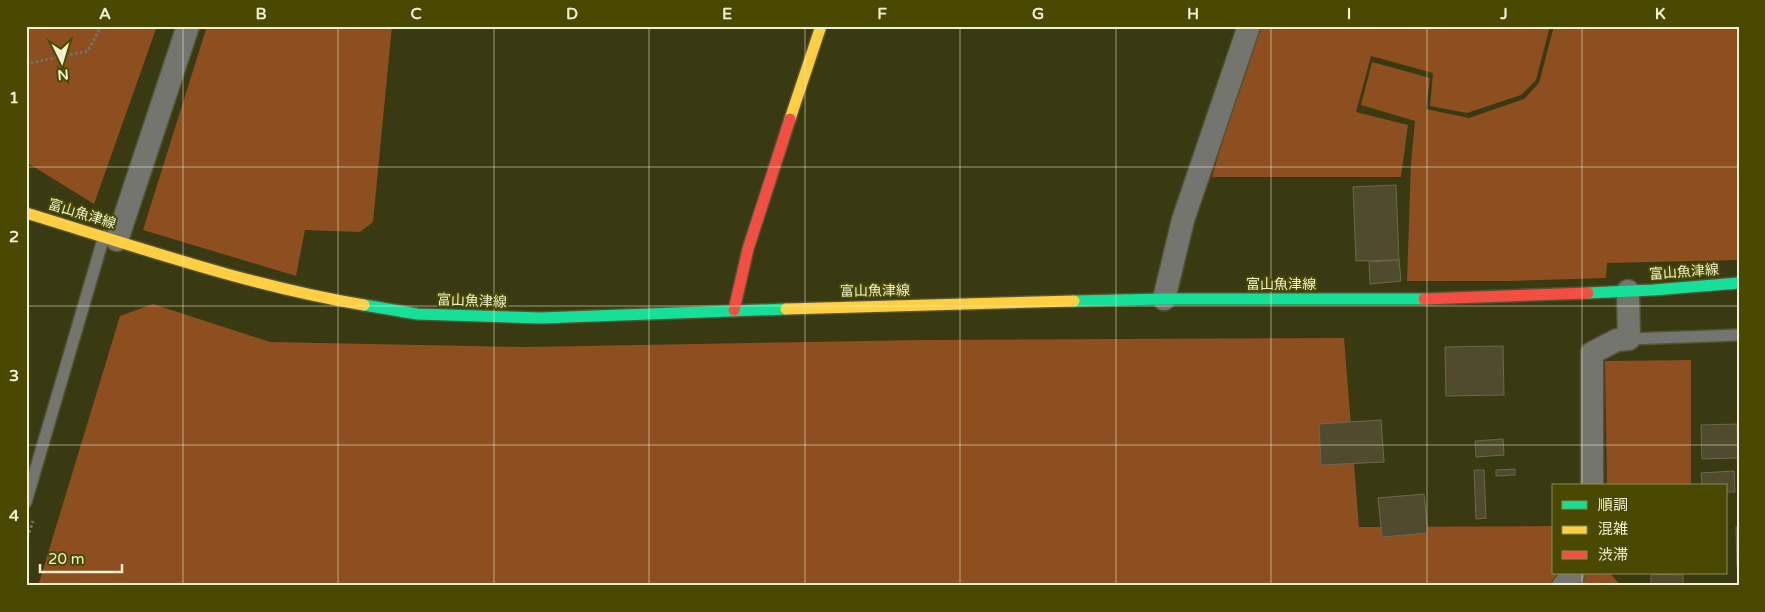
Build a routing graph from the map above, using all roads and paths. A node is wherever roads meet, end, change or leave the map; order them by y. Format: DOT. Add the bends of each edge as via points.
graph roads {
  1 [pos="101,26"];
  2 [pos="188,26"];
  3 [pos="821,26"];
  4 [pos="1249,26"];
  5 [pos="26,64"];
  6 [pos="26,213"];
  7 [pos="111,238"];
  8 [pos="1739,283"];
  9 [pos="1628,291"];
  10 [pos="1164,299"];
  11 [pos="734,310"];
  12 [pos="1739,335"];
  13 [pos="1629,339"];
  14 [pos="1592,484"];
  15 [pos="26,502"];
  16 [pos="1573,574"];
  17 [pos="1563,586"];
  1 -- 5 [label="path" via="88,51"];
  2 -- 7 [label="street"];
  3 -- 11 [label="main road" via="748,249"];
  4 -- 10 [label="street" via="1183,220"];
  6 -- 7 [label="main road, 富山魚津線"];
  7 -- 11 [label="main road, 富山魚津線" via="322,298 417,314 541,318"];
  7 -- 15 [label="lane"];
  8 -- 9 [label="main road, 富山魚津線"];
  9 -- 10 [label="main road, 富山魚津線" via="1450,299"];
  9 -- 13 [label="street"];
  10 -- 11 [label="main road, 富山魚津線"];
  12 -- 13 [label="lane"];
  13 -- 14 [label="street" via="1617,340 1592,353"];
  16 -- 17 [label="street"];
}
